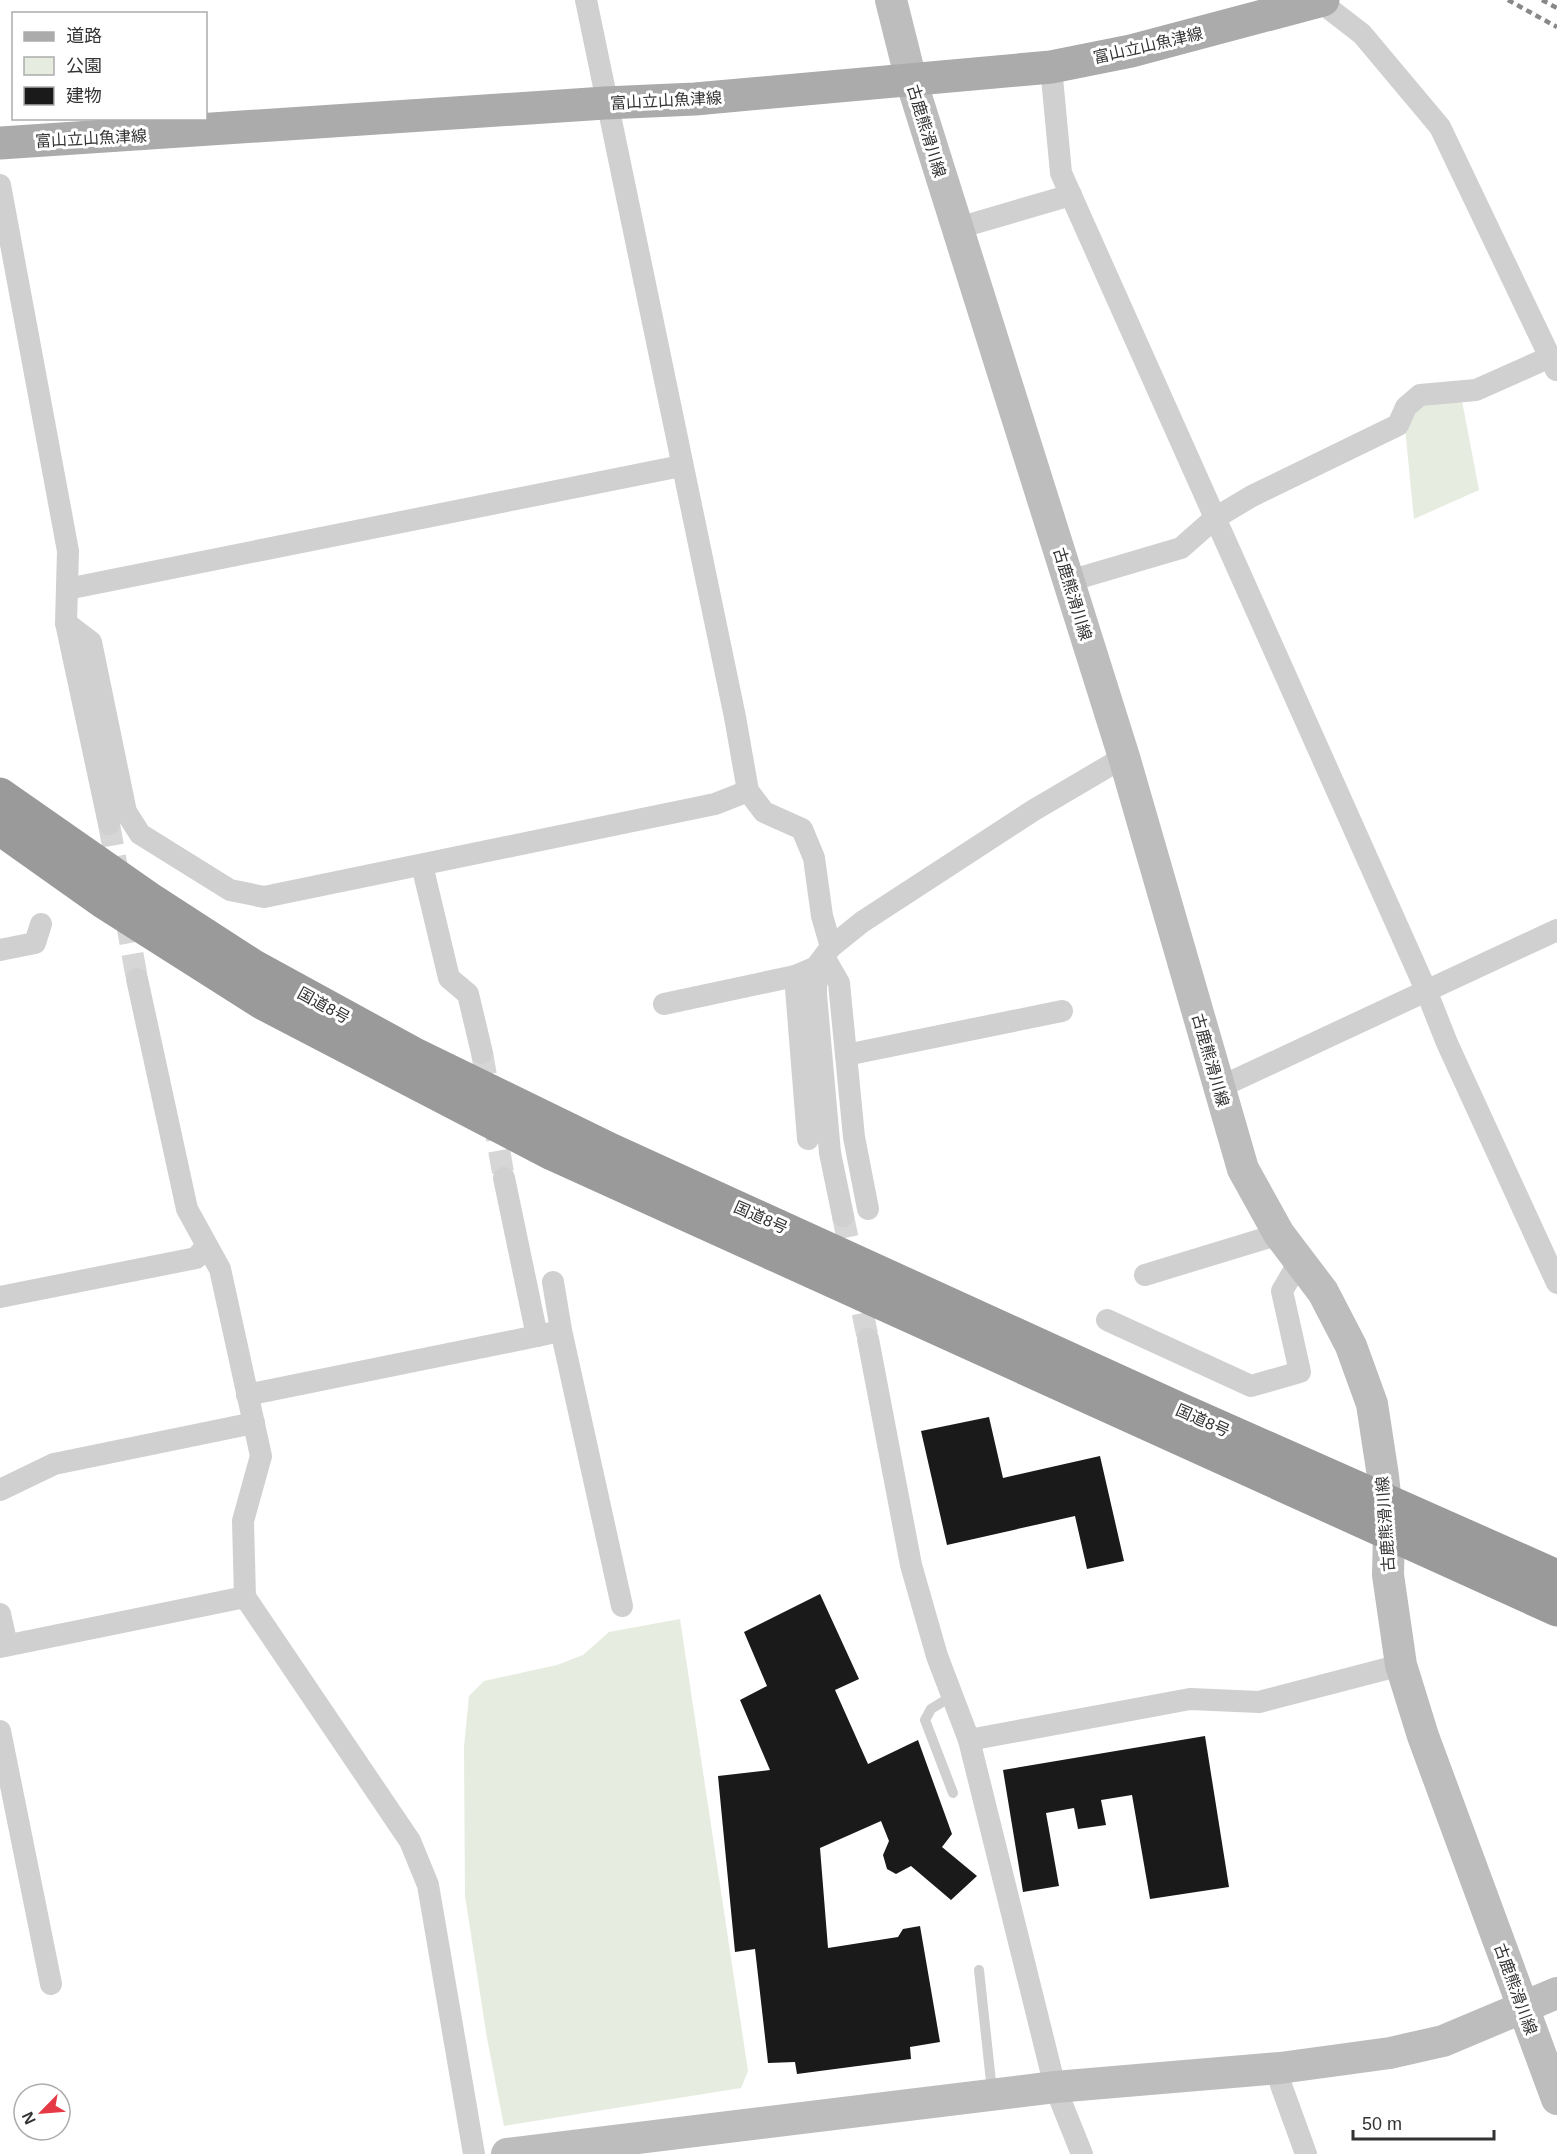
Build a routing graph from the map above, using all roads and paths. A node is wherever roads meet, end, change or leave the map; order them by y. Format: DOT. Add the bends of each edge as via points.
graph roads {
  1 [pos="586,0"];
  2 [pos="891,0"];
  3 [pos="1320,0"];
  4 [pos="1051,67"];
  5 [pos="911,80"];
  6 [pos="605,103"];
  7 [pos="0,143"];
  8 [pos="0,185"];
  9 [pos="1071,195"];
  10 [pos="958,228"];
  11 [pos="1554,364"];
  12 [pos="681,466"];
  13 [pos="1215,518"];
  14 [pos="1069,581"];
  15 [pos="67,589"];
  16 [pos="66,623"];
  17 [pos="1124,757"];
  18 [pos="748,791"];
  19 [pos="0,794"];
  20 [pos="109,824"];
  21 [pos="0,829"];
  22 [pos="422,865"];
  23 [pos="41,924"];
  24 [pos="1557,930"];
  25 [pos="0,950"];
  26 [pos="824,957"];
  27 [pos="795,976"];
  28 [pos="137,979"];
  29 [pos="1426,990"];
  30 [pos="664,1004"];
  31 [pos="1062,1011"];
  32 [pos="482,1053"];
  33 [pos="846,1055"];
  34 [pos="1218,1088"];
  35 [pos="808,1139"];
  36 [pos="504,1178"];
  37 [pos="868,1209"];
  38 [pos="843,1216"];
  39 [pos="1278,1234"];
  40 [pos="206,1247"];
  41 [pos="1299,1262"];
  42 [pos="1146,1275"];
  43 [pos="553,1282"];
  44 [pos="1557,1283"];
  45 [pos="0,1297"];
  46 [pos="1107,1320"];
  47 [pos="561,1330"];
  48 [pos="537,1336"];
  49 [pos="868,1339"];
  50 [pos="247,1395"];
  51 [pos="254,1423"];
  52 [pos="0,1490"];
  53 [pos="1385,1498"];
  54 [pos="1389,1532"];
  55 [pos="1557,1576"];
  56 [pos="244,1597"];
  57 [pos="622,1606"];
  58 [pos="1557,1610"];
  59 [pos="0,1614"];
  60 [pos="4,1646"];
  61 [pos="1401,1665"];
  62 [pos="952,1696"];
  63 [pos="0,1731"];
  64 [pos="969,1740"];
  65 [pos="953,1793"];
  66 [pos="979,1970"];
  67 [pos="51,1984"];
  68 [pos="1557,1993"];
  69 [pos="1523,2009"];
  70 [pos="1280,2068"];
  71 [pos="1055,2087"];
  72 [pos="992,2095"];
  73 [pos="1557,2099"];
  74 [pos="474,2154"];
  75 [pos="507,2154"];
  76 [pos="1082,2154"];
  77 [pos="1306,2154"];
  1 -- 6 [label="street"];
  2 -- 5 [label="main road, 古鹿熊滑川線"];
  3 -- 4 [label="main road, 富山立山魚津線" via="1131,51"];
  3 -- 11 [label="street" via="1362,34 1440,127"];
  4 -- 5 [label="main road, 富山立山魚津線"];
  4 -- 9 [label="street" via="1061,173"];
  5 -- 6 [label="main road, 富山立山魚津線"];
  5 -- 10 [label="main road, 古鹿熊滑川線"];
  6 -- 7 [label="main road, 富山立山魚津線"];
  6 -- 12 [label="street"];
  8 -- 15 [label="street" via="68,551"];
  9 -- 10 [label="street"];
  9 -- 13 [label="street"];
  10 -- 14 [label="main road, 古鹿熊滑川線"];
  11 -- 13 [label="street" via="1476,390 1419,395 1406,407 1398,425"];
  12 -- 15 [label="street"];
  12 -- 18 [label="street"];
  13 -- 14 [label="street" via="1181,548"];
  13 -- 29 [label="street"];
  14 -- 17 [label="main road, 古鹿熊滑川線"];
  15 -- 16 [label="street"];
  16 -- 20 [label="street"];
  16 -- 22 [label="street" via="91,642 126,812 140,834 230,890 264,897"];
  17 -- 26 [label="street" via="1015,822 862,922"];
  17 -- 34 [label="main road, 古鹿熊滑川線"];
  18 -- 22 [label="street" via="715,804"];
  18 -- 26 [label="street" via="764,812 801,829 814,858"];
  19 -- 53 [label="highway, 国道8号" via="254,966 413,1053 612,1150 1296,1462"];
  21 -- 54 [label="highway, 国道8号" via="103,902 261,1003 464,1110 584,1169"];
  22 -- 32 [label="street" via="449,978 468,994"];
  23 -- 25 [label="street" via="35,943"];
  24 -- 29 [label="street"];
  26 -- 27 [label="street"];
  26 -- 33 [label="street" via="839,982"];
  26 -- 38 [label="street" via="816,995 830,1153"];
  27 -- 30 [label="street"];
  27 -- 35 [label="street"];
  28 -- 40 [label="street" via="187,1209"];
  29 -- 34 [label="street"];
  29 -- 44 [label="street"];
  31 -- 33 [label="street"];
  33 -- 37 [label="street" via="854,1137"];
  34 -- 39 [label="main road, 古鹿熊滑川線" via="1243,1169"];
  36 -- 48 [label="street"];
  39 -- 41 [label="main road, 古鹿熊滑川線"];
  39 -- 42 [label="street"];
  40 -- 45 [label="street" via="196,1258"];
  40 -- 50 [label="street" via="220,1269"];
  41 -- 46 [label="street" via="1282,1291 1300,1372 1251,1386"];
  41 -- 53 [label="main road, 古鹿熊滑川線" via="1323,1292 1358,1365 1372,1404"];
  43 -- 47 [label="street"];
  47 -- 48 [label="street"];
  47 -- 57 [label="street"];
  48 -- 50 [label="street"];
  49 -- 62 [label="street" via="911,1565"];
  50 -- 51 [label="street"];
  51 -- 52 [label="street" via="54,1464"];
  51 -- 56 [label="street" via="261,1456 243,1521"];
  53 -- 54 [label="main road, 古鹿熊滑川線"];
  53 -- 55 [label="highway, 国道8号"];
  54 -- 58 [label="highway, 国道8号"];
  54 -- 61 [label="main road, 古鹿熊滑川線" via="1388,1575"];
  56 -- 60 [label="street"];
  56 -- 74 [label="street" via="410,1841 428,1885"];
  59 -- 60 [label="street"];
  61 -- 64 [label="street" via="1259,1702 1190,1699"];
  61 -- 69 [label="main road, 古鹿熊滑川線"];
  62 -- 64 [label="street"];
  62 -- 65 [label="lane" via="932,1709 925,1720"];
  63 -- 67 [label="street"];
  64 -- 71 [label="street"];
  66 -- 72 [label="lane"];
  68 -- 69 [label="main road"];
  69 -- 70 [label="main road" via="1443,2041 1390,2053"];
  69 -- 73 [label="main road, 古鹿熊滑川線"];
  70 -- 71 [label="main road"];
  70 -- 77 [label="street" via="1281,2085"];
  71 -- 72 [label="main road"];
  71 -- 76 [label="street"];
  72 -- 75 [label="main road"];
}
